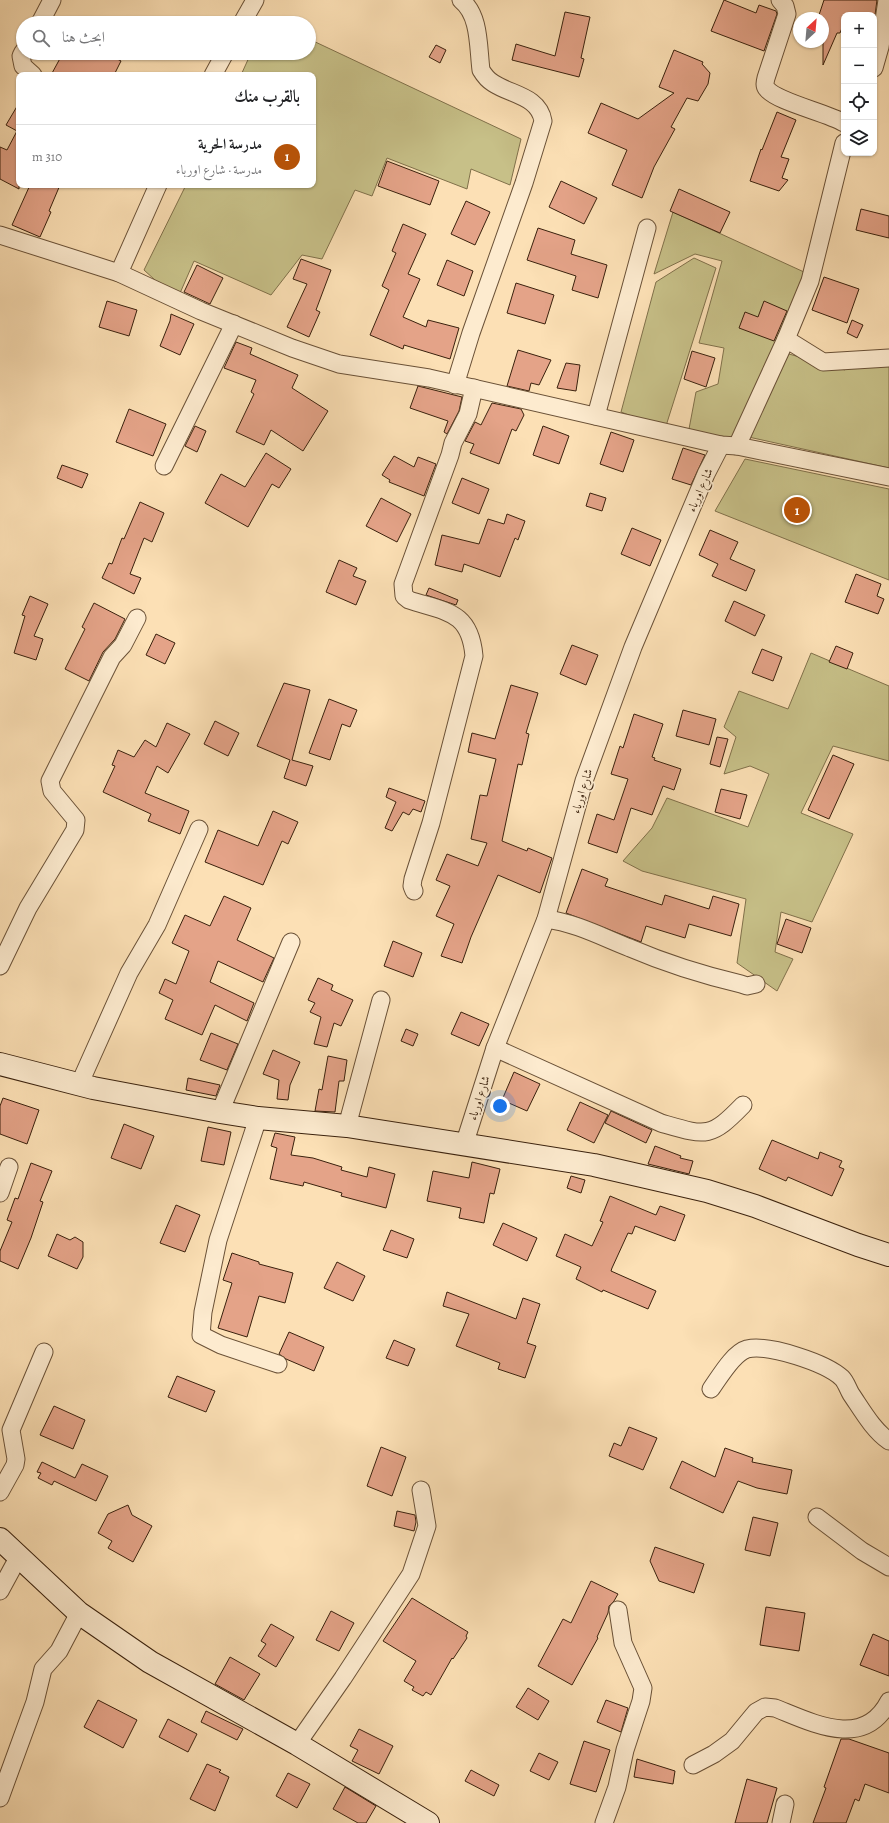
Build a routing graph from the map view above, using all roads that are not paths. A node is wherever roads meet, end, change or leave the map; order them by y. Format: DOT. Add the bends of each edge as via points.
graph roads {
  1 [pos="52,0"];
  2 [pos="255,0"];
  3 [pos="460,0"];
  4 [pos="780,0"];
  5 [pos="887,0"];
  6 [pos="44,16"];
  7 [pos="246,16"];
  8 [pos="877,58"];
  9 [pos="22,60"];
  10 [pos="221,60"];
  11 [pos="30,72"];
  12 [pos="215,72"];
  13 [pos="841,122"];
  14 [pos="841,155"];
  15 [pos="157,188"];
  16 [pos="647,228"];
  17 [pos="0,236"];
  18 [pos="119,273"];
  19 [pos="234,324"];
  20 [pos="786,339"];
  21 [pos="889,358"];
  22 [pos="455,385"];
  23 [pos="474,388"];
  24 [pos="596,416"];
  25 [pos="728,446"];
  26 [pos="164,466"];
  27 [pos="889,477"];
  28 [pos="137,618"];
  29 [pos="199,829"];
  30 [pos="414,892"];
  31 [pos="546,919"];
  32 [pos="291,942"];
  33 [pos="0,966"];
  34 [pos="756,984"];
  35 [pos="381,1000"];
  36 [pos="495,1048"];
  37 [pos="0,1064"];
  38 [pos="79,1085"];
  39 [pos="743,1105"];
  40 [pos="220,1112"];
  41 [pos="258,1118"];
  42 [pos="347,1126"];
  43 [pos="464,1145"];
  44 [pos="9,1167"];
  45 [pos="0,1193"];
  46 [pos="889,1255"];
  47 [pos="44,1352"];
  48 [pos="278,1364"];
  49 [pos="711,1390"];
  50 [pos="889,1441"];
  51 [pos="422,1490"];
  52 [pos="0,1492"];
  53 [pos="817,1517"];
  54 [pos="0,1539"];
  55 [pos="19,1556"];
  56 [pos="889,1567"];
  57 [pos="0,1591"];
  58 [pos="618,1610"];
  59 [pos="79,1613"];
  60 [pos="889,1701"];
  61 [pos="297,1744"];
  62 [pos="693,1766"];
  63 [pos="0,1798"];
  64 [pos="785,1804"];
  65 [pos="428,1823"];
  66 [pos="604,1823"];
  67 [pos="781,1823"];
  1 -- 6 [label="street"];
  2 -- 7 [label="street"];
  3 -- 22 [label="street" via="474,15 481,70 485,76 493,83 533,102 542,114 543,120 524,184"];
  4 -- 13 [label="street" via="786,6 787,14 766,78 767,89 779,97"];
  5 -- 8 [label="street"];
  9 -- 11 [label="street"];
  10 -- 12 [label="street"];
  14 -- 20 [label="street, شارع اورباء" via="810,281"];
  15 -- 18 [label="street"];
  16 -- 24 [label="street"];
  17 -- 18 [label="street"];
  18 -- 19 [label="street"];
  19 -- 22 [label="street" via="339,364 399,372"];
  19 -- 26 [label="street"];
  20 -- 21 [label="street" via="823,362"];
  20 -- 25 [label="street, شارع اورباء"];
  22 -- 23 [label="street"];
  23 -- 24 [label="street"];
  23 -- 30 [label="street" via="468,414 453,442 403,584 404,596 409,600 456,616 463,622 471,637 474,656 431,822 412,878"];
  24 -- 25 [label="street"];
  25 -- 27 [label="street"];
  25 -- 31 [label="street, شارع اورباء" via="706,474 633,647 584,781"];
  28 -- 33 [label="street" via="123,644 112,657 50,781 52,791 76,820 75,830 28,908"];
  29 -- 38 [label="street" via="157,925 129,973"];
  31 -- 34 [label="street" via="582,928 678,966 747,986"];
  31 -- 36 [label="street, شارع اورباء"];
  32 -- 40 [label="street"];
  35 -- 42 [label="street"];
  36 -- 39 [label="street" via="661,1123 688,1131 713,1131"];
  36 -- 43 [label="street, شارع اورباء"];
  37 -- 38 [label="street"];
  38 -- 40 [label="street"];
  40 -- 41 [label="street"];
  41 -- 42 [label="street"];
  41 -- 48 [label="street" via="218,1240 203,1312 201,1335 220,1345"];
  42 -- 43 [label="street"];
  43 -- 46 [label="street" via="594,1165 707,1191"];
  44 -- 45 [label="street"];
  47 -- 52 [label="street" via="11,1430 16,1454 15,1465"];
  49 -- 50 [label="street" via="730,1361 747,1349 783,1351 815,1363 842,1378 864,1414"];
  51 -- 61 [label="street" via="427,1526 411,1574"];
  53 -- 56 [label="street" via="862,1551"];
  54 -- 55 [label="street"];
  55 -- 57 [label="street"];
  55 -- 59 [label="street"];
  58 -- 66 [label="street" via="623,1643 643,1688 617,1787"];
  59 -- 61 [label="street" via="150,1662"];
  59 -- 63 [label="street" via="59,1651 43,1669 32,1710"];
  60 -- 62 [label="street" via="884,1711 866,1727 844,1729 831,1728 765,1707 756,1712 732,1741"];
  61 -- 65 [label="street"];
  64 -- 67 [label="street"];
}
